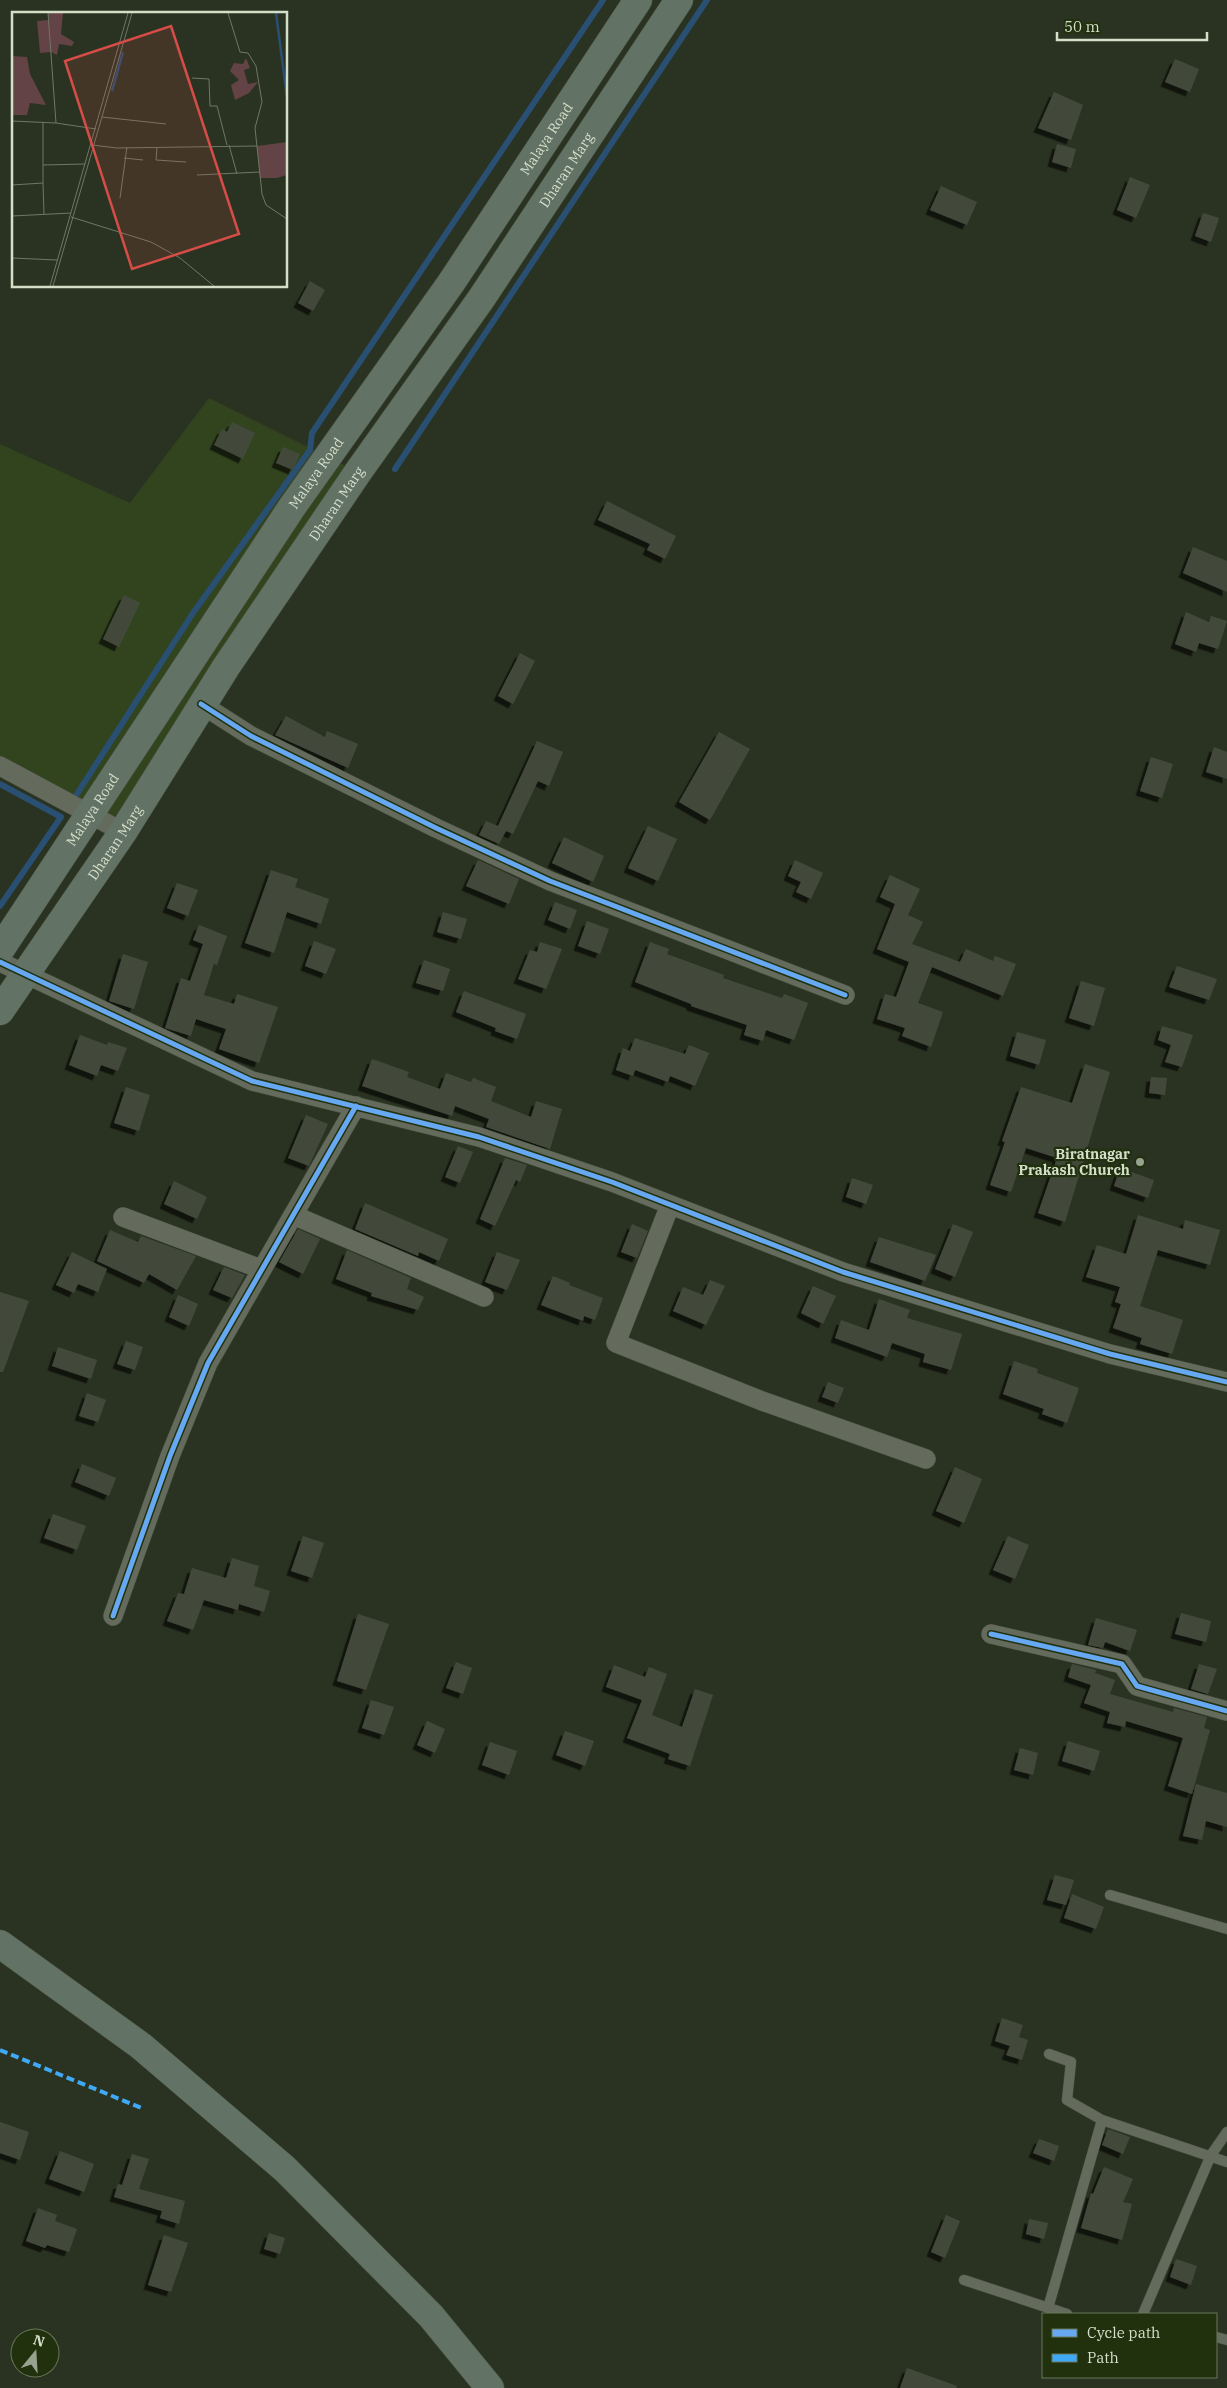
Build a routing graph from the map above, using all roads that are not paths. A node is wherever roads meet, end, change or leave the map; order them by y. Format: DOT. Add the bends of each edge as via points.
graph roads {
  1 [pos="638,0"];
  2 [pos="679,0"];
  3 [pos="201,704"];
  4 [pos="0,766"];
  5 [pos="92,814"];
  6 [pos="123,832"];
  7 [pos="0,950"];
  8 [pos="0,962"];
  9 [pos="24,975"];
  10 [pos="845,995"];
  11 [pos="0,1011"];
  12 [pos="356,1106"];
  13 [pos="670,1205"];
  14 [pos="293,1215"];
  15 [pos="124,1217"];
  16 [pos="261,1269"];
  17 [pos="484,1297"];
  18 [pos="1227,1382"];
  19 [pos="926,1459"];
  20 [pos="113,1616"];
  21 [pos="991,1634"];
  22 [pos="1227,1711"];
  23 [pos="1110,1895"];
  24 [pos="1227,1929"];
  25 [pos="0,1944"];
  26 [pos="1049,2054"];
  27 [pos="1102,2120"];
  28 [pos="1227,2132"];
  29 [pos="1211,2155"];
  30 [pos="1227,2162"];
  31 [pos="964,2280"];
  32 [pos="1048,2308"];
  33 [pos="1064,2313"];
  34 [pos="1143,2313"];
  35 [pos="490,2388"];
  1 -- 5 [label="main road, Malaya Road" via="451,283 287,515 171,688"];
  2 -- 3 [label="main road, Dharan Marg" via="476,307 333,509"];
  3 -- 6 [label="main road, Dharan Marg"];
  3 -- 10 [label="street" via="250,736 550,881"];
  4 -- 5 [label="street"];
  5 -- 6 [label="street"];
  5 -- 7 [label="main road, Malaya Road"];
  6 -- 9 [label="main road, Dharan Marg"];
  8 -- 9 [label="street"];
  9 -- 11 [label="main road, Dharan Marg"];
  9 -- 12 [label="street" via="252,1081"];
  12 -- 13 [label="street" via="479,1137"];
  12 -- 14 [label="street"];
  13 -- 18 [label="street" via="843,1272 1110,1354"];
  13 -- 19 [label="street" via="616,1342 762,1401"];
  14 -- 16 [label="street"];
  14 -- 17 [label="street"];
  15 -- 16 [label="street"];
  16 -- 20 [label="street" via="208,1363 170,1456"];
  21 -- 22 [label="street" via="1122,1664 1137,1686"];
  23 -- 24 [label="lane"];
  25 -- 35 [label="main road" via="141,2046 285,2169 431,2316"];
  26 -- 27 [label="lane" via="1071,2062 1067,2100"];
  27 -- 29 [label="lane"];
  27 -- 32 [label="lane"];
  28 -- 29 [label="lane"];
  29 -- 30 [label="lane"];
  29 -- 34 [label="lane"];
  31 -- 32 [label="lane"];
  32 -- 33 [label="lane"];
}
